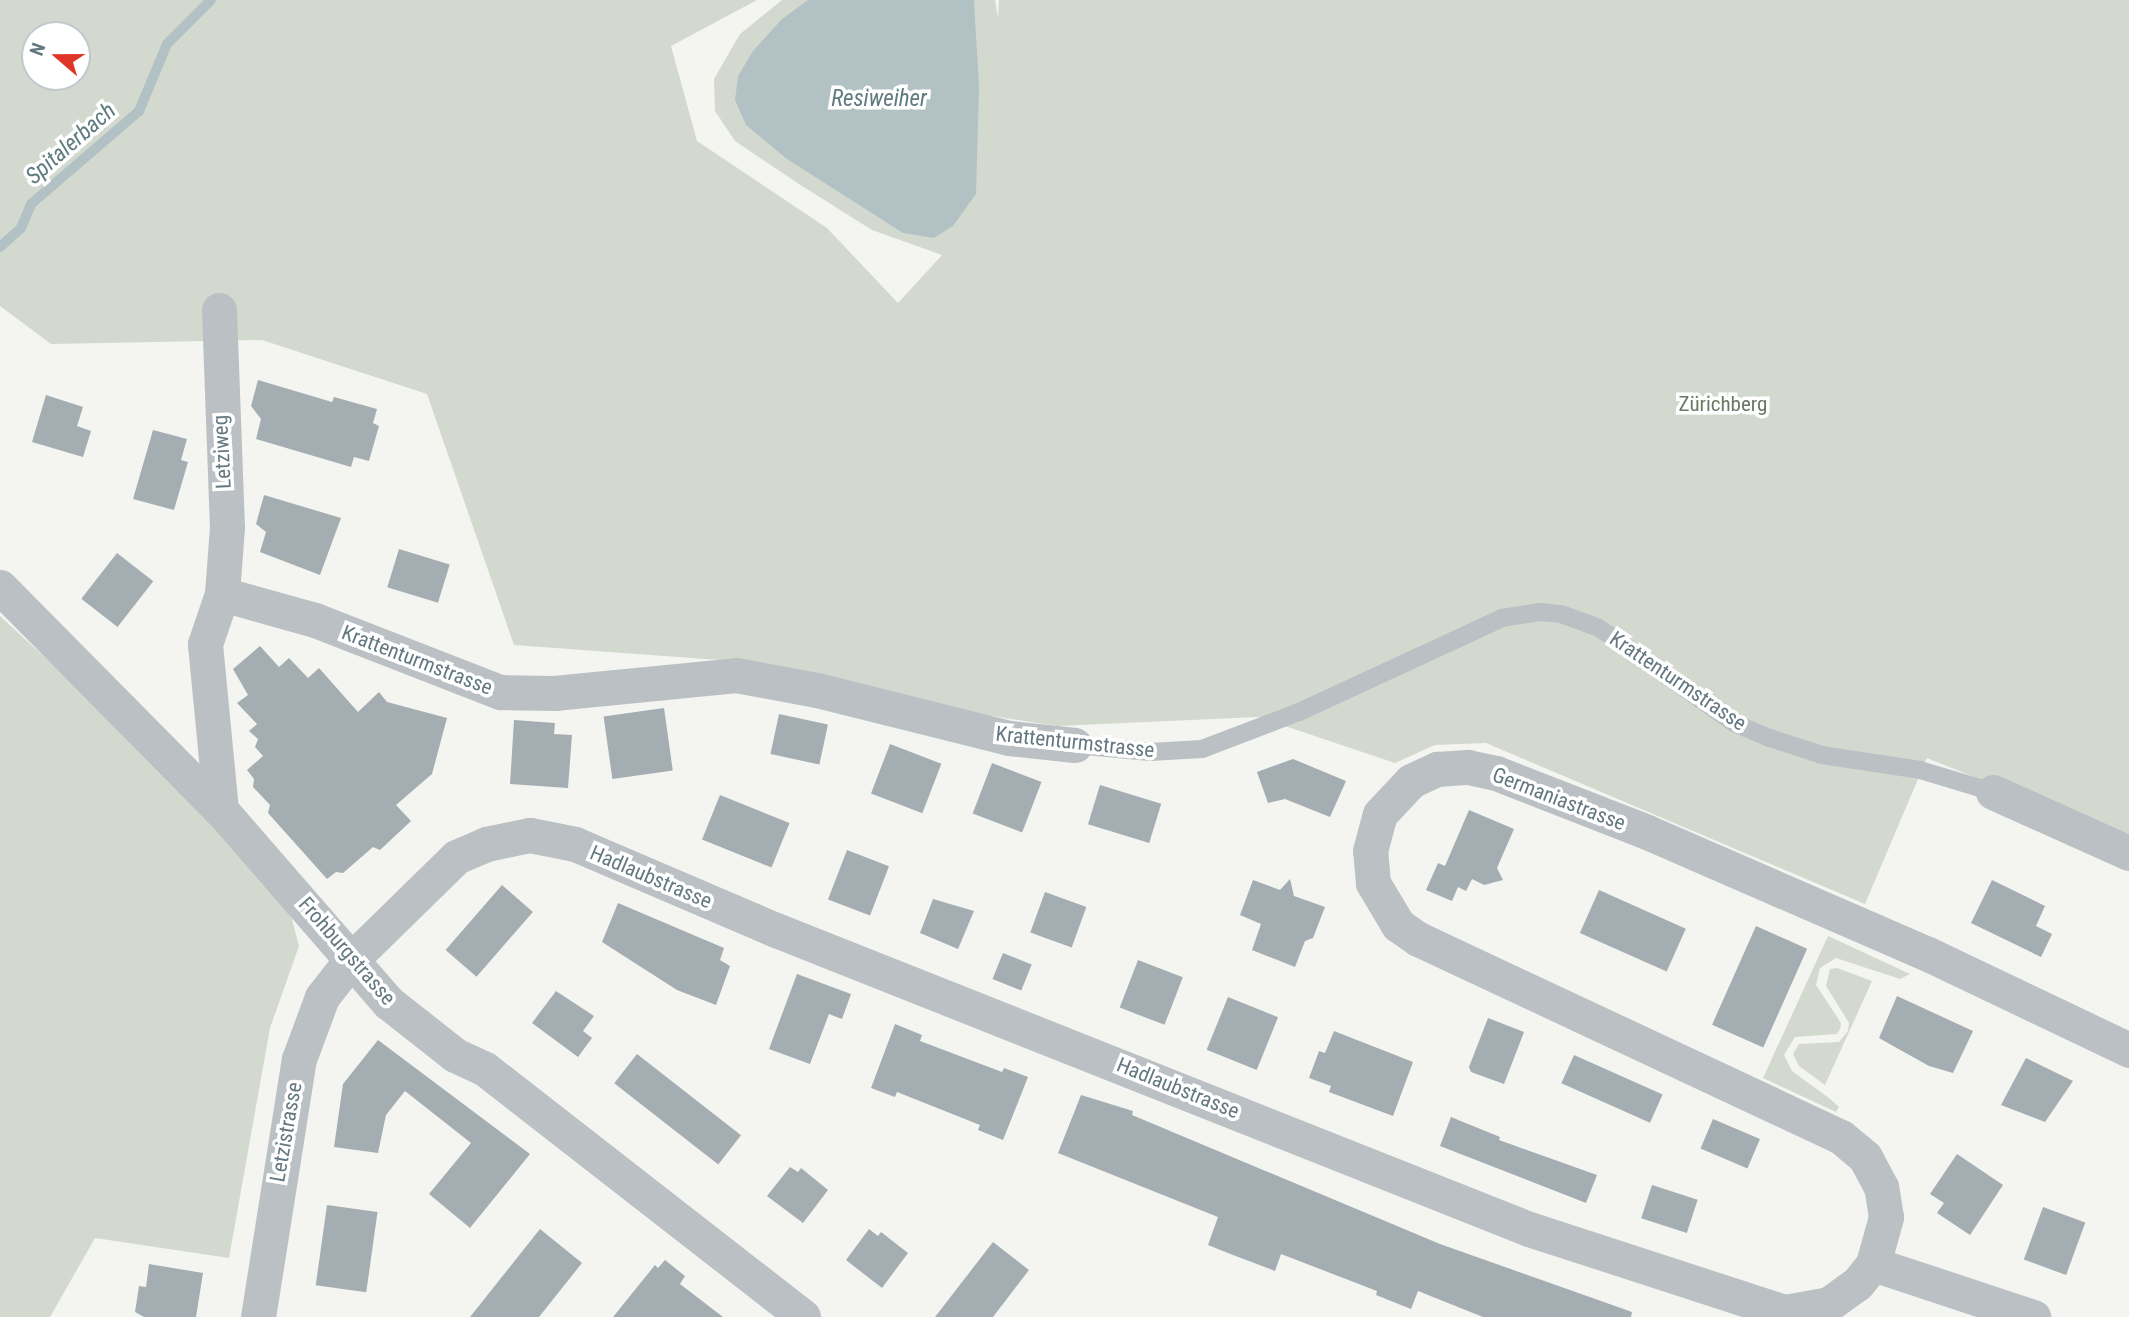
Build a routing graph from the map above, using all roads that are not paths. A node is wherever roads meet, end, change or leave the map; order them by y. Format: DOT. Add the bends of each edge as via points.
graph roads {
  1 [pos="219,310"];
  2 [pos="0,587"];
  3 [pos="222,594"];
  4 [pos="1075,745"];
  5 [pos="1993,792"];
  6 [pos="221,810"];
  7 [pos="2129,853"];
  8 [pos="351,960"];
  9 [pos="2129,1050"];
  10 [pos="1873,1264"];
  11 [pos="1809,1314"];
  12 [pos="258,1317"];
  13 [pos="803,1317"];
  14 [pos="2033,1317"];
  1 -- 3 [label="street, Letziweg" via="227,527"];
  2 -- 6 [label="street, Frohburgstrasse"];
  3 -- 4 [label="street, Krattenturmstrasse" via="315,620 500,692 554,693 736,676 817,690 1009,738"];
  3 -- 6 [label="street" via="205,644"];
  4 -- 5 [label="lane, Krattenturmstrasse" via="1150,752 1202,749 1299,712 1502,618 1541,612 1600,628 1734,723 1770,738 1822,755 1920,770"];
  5 -- 7 [label="street, Krattenturmstrasse"];
  6 -- 8 [label="street, Frohburgstrasse"];
  8 -- 11 [label="street, Hadlaubstrasse" via="456,857 507,838 550,836 1529,1229 1760,1308"];
  8 -- 12 [label="street, Letzistrasse" via="322,997 299,1059"];
  8 -- 13 [label="street, Frohburgstrasse" via="389,1003 455,1055 485,1069"];
  9 -- 10 [label="street, Germaniastrasse" via="1928,954 1647,832 1496,774 1468,767 1437,769 1411,781 1390,799 1373,830 1369,863 1380,901 1398,925 1418,939 1854,1145 1874,1171 1885,1203 1884,1232"];
  10 -- 11 [label="street, Hadlaubstrasse" via="1857,1284"];
  10 -- 14 [label="street"];
}
